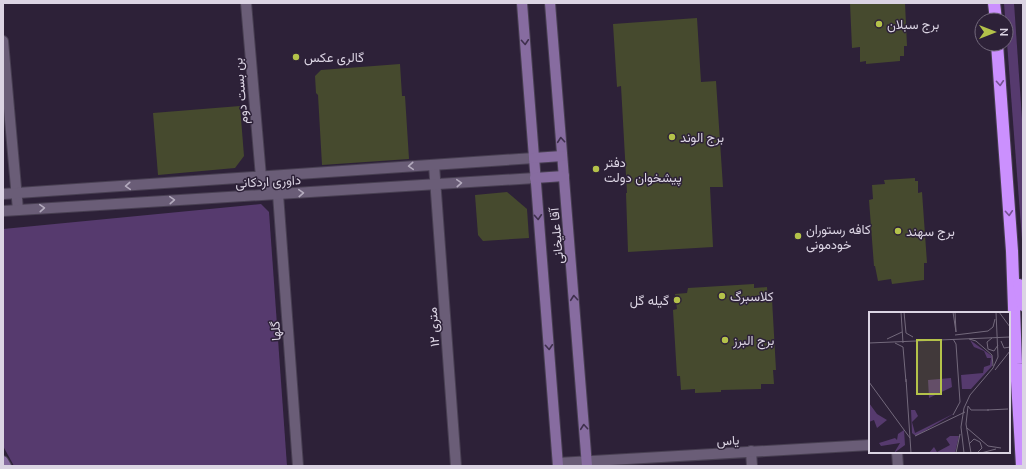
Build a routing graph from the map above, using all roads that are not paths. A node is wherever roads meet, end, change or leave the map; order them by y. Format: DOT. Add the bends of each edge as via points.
graph roads {
  1 [pos="246,3"];
  2 [pos="522,3"];
  3 [pos="550,3"];
  4 [pos="3,41"];
  5 [pos="998,52"];
  6 [pos="562,156"];
  7 [pos="534,158"];
  8 [pos="434,165"];
  9 [pos="261,176"];
  10 [pos="564,176"];
  11 [pos="536,178"];
  12 [pos="435,185"];
  13 [pos="3,194"];
  14 [pos="17,194"];
  15 [pos="278,194"];
  16 [pos="18,210"];
  17 [pos="3,211"];
  18 [pos="1012,251"];
  19 [pos="1023,305"];
  20 [pos="869,445"];
  21 [pos="751,451"];
  22 [pos="897,453"];
  23 [pos="3,462"];
  24 [pos="587,463"];
  25 [pos="558,464"];
  26 [pos="6,466"];
  27 [pos="298,466"];
  28 [pos="456,466"];
  29 [pos="752,466"];
  30 [pos="898,466"];
  31 [pos="1022,466"];
  1 -- 9 [label="street, بن بست دوم"];
  2 -- 7 [label="street, آقا علیخانی, one-way"];
  6 -- 3 [label="street, آقا علیخانی, one-way"];
  4 -- 14 [label="street"];
  5 -- 18 [label="highway, one-way"];
  6 -- 7 [label="street"];
  6 -- 10 [label="street, آقا علیخانی"];
  7 -- 8 [label="street, داوری اردکانی"];
  7 -- 11 [label="street, آقا علیخانی"];
  8 -- 9 [label="street, داوری اردکانی, one-way"];
  8 -- 12 [label="street, ۱۲ متری"];
  9 -- 14 [label="street, داوری اردکانی, one-way"];
  9 -- 15 [label="street"];
  10 -- 11 [label="street"];
  24 -- 10 [label="street, آقا علیخانی, one-way"];
  12 -- 11 [label="street, داوری اردکانی, one-way"];
  11 -- 25 [label="street, آقا علیخانی, one-way"];
  15 -- 12 [label="street, داوری اردکانی, one-way"];
  12 -- 28 [label="street, ۱۲ متری"];
  13 -- 14 [label="street, داوری اردکانی"];
  14 -- 16 [label="street"];
  16 -- 15 [label="street, داوری اردکانی, one-way"];
  15 -- 27 [label="street, گلها"];
  16 -- 17 [label="street, داوری اردکانی"];
  18 -- 19 [label="highway"];
  18 -- 31 [label="highway"];
  20 -- 21 [label="street, یاس"];
  21 -- 24 [label="street, یاس"];
  21 -- 29 [label="street"];
  22 -- 30 [label="street"];
  23 -- 26 [label="street"];
  24 -- 25 [label="street, یاس"];
}
